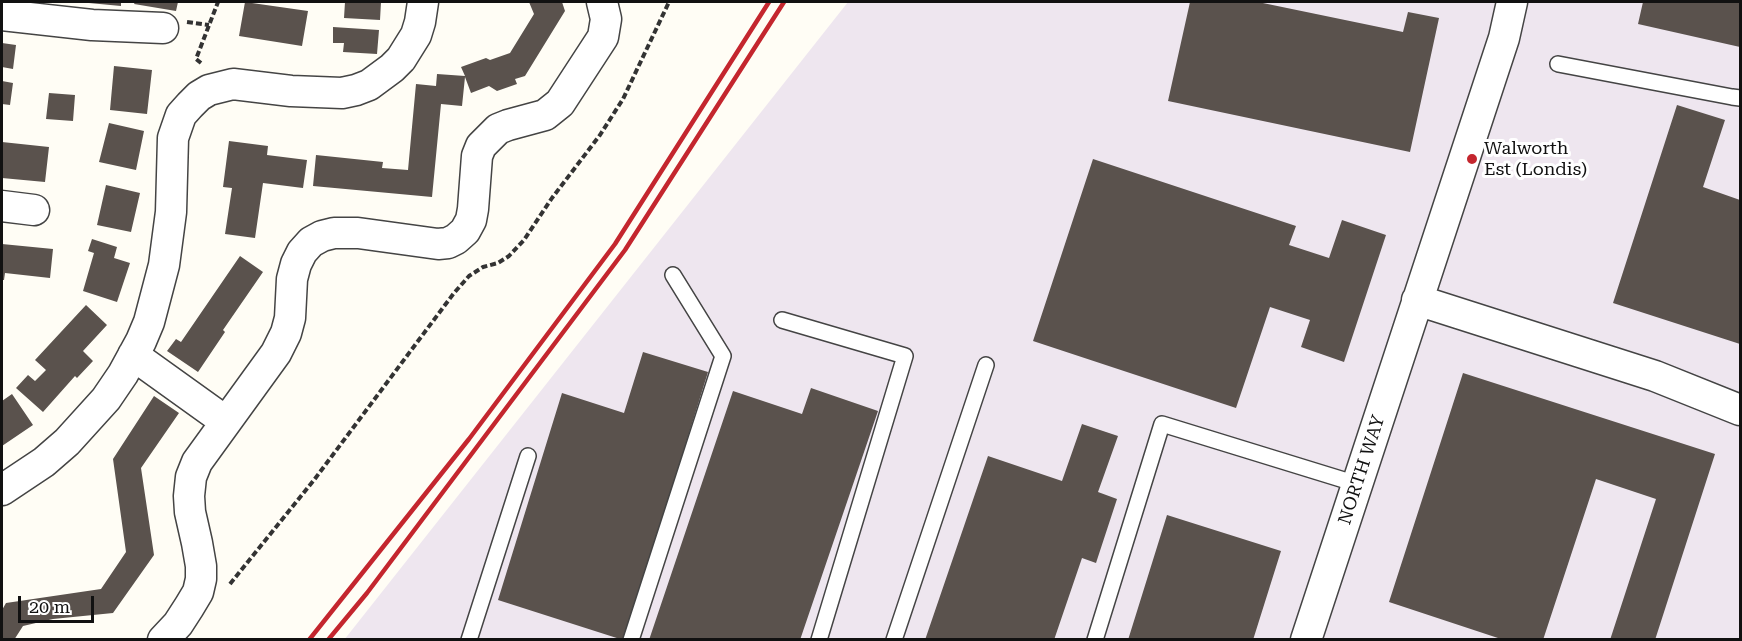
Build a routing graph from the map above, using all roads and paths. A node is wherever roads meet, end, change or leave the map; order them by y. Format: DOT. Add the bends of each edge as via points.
graph roads {
  1 [pos="218,2"];
  2 [pos="423,2"];
  3 [pos="602,2"];
  4 [pos="669,2"];
  5 [pos="1512,2"];
  6 [pos="2,15"];
  7 [pos="164,28"];
  8 [pos="1558,64"];
  9 [pos="229,85"];
  10 [pos="1740,98"];
  11 [pos="2,206"];
  12 [pos="34,210"];
  13 [pos="673,275"];
  14 [pos="1417,300"];
  15 [pos="782,320"];
  16 [pos="133,355"];
  17 [pos="986,364"];
  18 [pos="1740,411"];
  19 [pos="225,421"];
  20 [pos="528,456"];
  21 [pos="1357,484"];
  22 [pos="2,490"];
  23 [pos="227,586"];
  24 [pos="163,639"];
  25 [pos="469,639"];
  26 [pos="631,639"];
  27 [pos="819,639"];
  28 [pos="894,639"];
  29 [pos="1095,639"];
  30 [pos="1306,639"];
  1 -- 9 [label="path" via="196,59"];
  2 -- 9 [label="street" via="416,35 401,59 369,85 342,93"];
  3 -- 19 [label="street" via="606,19 603,37 560,103 545,115 498,129 481,146 471,220 456,239 438,244 334,233 311,242 302,252 292,279 290,318 285,333 276,352"];
  4 -- 23 [label="path" via="623,99 524,240 509,256 470,276 454,293 315,480"];
  5 -- 14 [label="street, NORTH WAY" via="1504,38"];
  6 -- 7 [label="street"];
  8 -- 10 [label="lane"];
  9 -- 16 [label="street" via="199,96 181,115 177,126 164,265 149,322"];
  11 -- 12 [label="street"];
  13 -- 26 [label="lane" via="723,356"];
  14 -- 18 [label="street" via="1655,376"];
  14 -- 21 [label="street, NORTH WAY"];
  15 -- 27 [label="lane" via="905,356"];
  16 -- 19 [label="street"];
  16 -- 22 [label="street" via="106,399 67,442"];
  17 -- 28 [label="lane"];
  19 -- 24 [label="street" via="191,477 190,512 201,566 198,592 178,624"];
  20 -- 25 [label="lane"];
  21 -- 29 [label="lane" via="1162,424"];
  21 -- 30 [label="street, NORTH WAY"];
}
